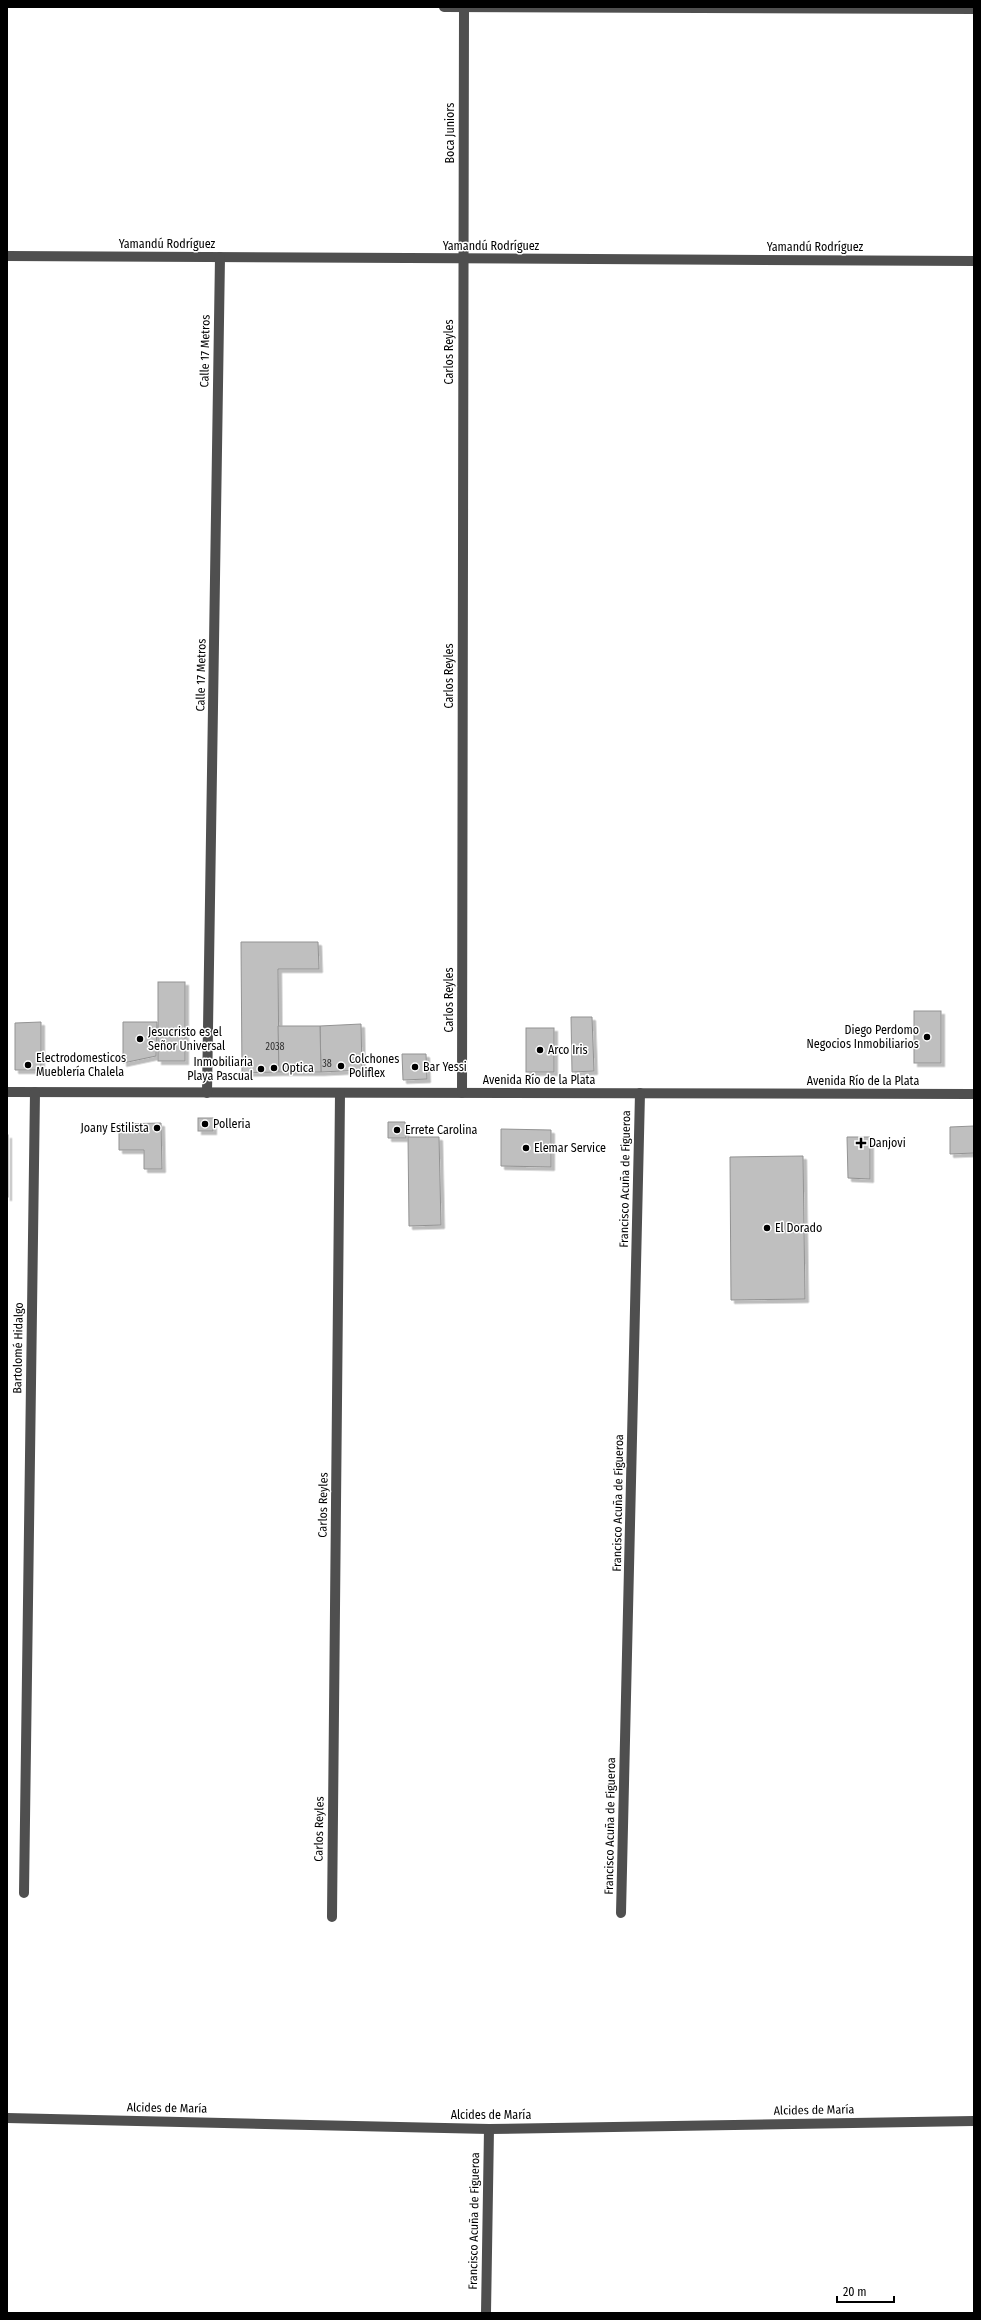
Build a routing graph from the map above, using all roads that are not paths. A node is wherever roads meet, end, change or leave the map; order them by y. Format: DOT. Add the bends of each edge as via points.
graph roads {
  1 [pos="444,7"];
  2 [pos="464,7"];
  3 [pos="974,9"];
  4 [pos="7,256"];
  5 [pos="220,257"];
  6 [pos="462,259"];
  7 [pos="974,261"];
  8 [pos="7,1092"];
  9 [pos="35,1092"];
  10 [pos="207,1092"];
  11 [pos="340,1093"];
  12 [pos="462,1093"];
  13 [pos="640,1093"];
  14 [pos="974,1094"];
  15 [pos="24,1893"];
  16 [pos="622,1912"];
  17 [pos="332,1917"];
  18 [pos="7,2118"];
  19 [pos="974,2121"];
  20 [pos="489,2129"];
  21 [pos="486,2313"];
  1 -- 2 [label="street"];
  2 -- 3 [label="street"];
  2 -- 6 [label="street, Boca Juniors"];
  4 -- 5 [label="street, Yamandú Rodríguez"];
  5 -- 6 [label="street, Yamandú Rodríguez"];
  5 -- 10 [label="street, Calle 17 Metros"];
  6 -- 7 [label="street, Yamandú Rodríguez"];
  6 -- 12 [label="street, Carlos Reyles"];
  8 -- 9 [label="street, Avenida Río de la Plata"];
  9 -- 10 [label="street, Avenida Río de la Plata"];
  9 -- 15 [label="street, Bartolomé Hidalgo"];
  10 -- 11 [label="street, Avenida Río de la Plata"];
  11 -- 12 [label="street, Avenida Río de la Plata"];
  11 -- 17 [label="street, Carlos Reyles"];
  12 -- 13 [label="street, Avenida Río de la Plata"];
  13 -- 14 [label="street, Avenida Río de la Plata"];
  13 -- 16 [label="street, Francisco Acuña de Figueroa"];
  18 -- 20 [label="street, Alcides de María"];
  19 -- 20 [label="street, Alcides de María"];
  20 -- 21 [label="street, Francisco Acuña de Figueroa"];
}
